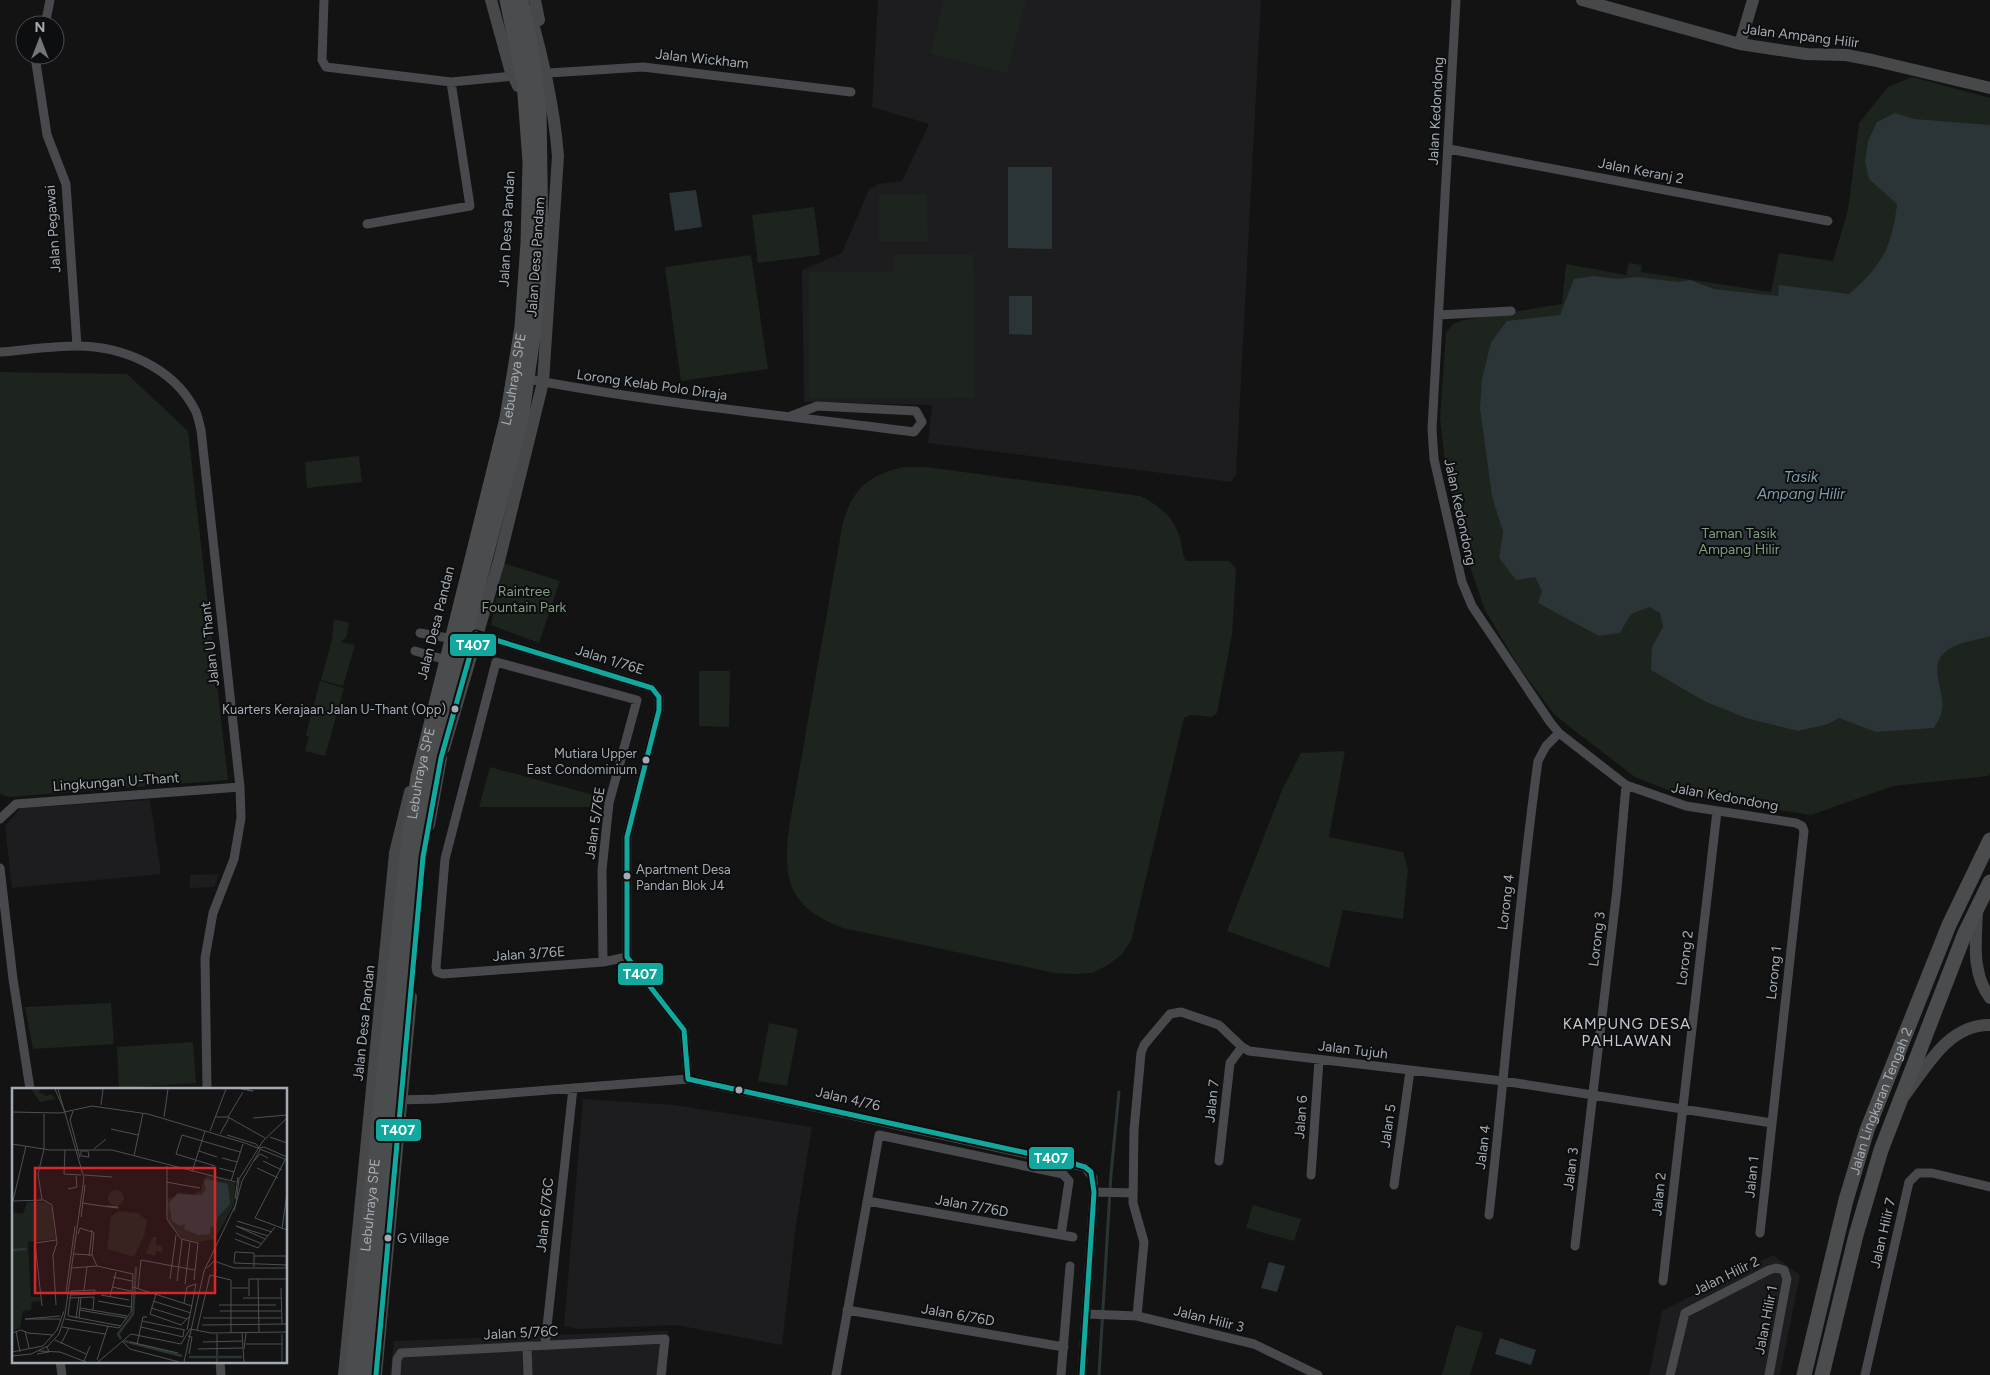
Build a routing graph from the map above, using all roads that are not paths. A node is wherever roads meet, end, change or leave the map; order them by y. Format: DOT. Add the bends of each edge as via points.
graph roads {
  1 [pos="50,0"];
  2 [pos="324,0"];
  3 [pos="491,0"];
  4 [pos="501,0"];
  5 [pos="507,0"];
  6 [pos="521,0"];
  7 [pos="527,0"];
  8 [pos="535,0"];
  9 [pos="1456,0"];
  10 [pos="1582,0"];
  11 [pos="1753,0"];
  12 [pos="46,15"];
  13 [pos="1740,44"];
  14 [pos="36,65"];
  15 [pos="549,79"];
  16 [pos="516,81"];
  17 [pos="451,82"];
  18 [pos="1990,88"];
  19 [pos="850,92"];
  20 [pos="1449,149"];
  21 [pos="1828,221"];
  22 [pos="366,224"];
  23 [pos="1511,311"];
  24 [pos="1439,314"];
  25 [pos="76,346"];
  26 [pos="0,352"];
  27 [pos="510,375"];
  28 [pos="543,382"];
  29 [pos="791,416"];
  30 [pos="420,633"];
  31 [pos="476,634"];
  32 [pos="448,638"];
  33 [pos="416,651"];
  34 [pos="443,659"];
  35 [pos="1559,733"];
  36 [pos="1626,785"];
  37 [pos="240,787"];
  38 [pos="1717,811"];
  39 [pos="0,819"];
  40 [pos="1802,826"];
  41 [pos="1990,840"];
  42 [pos="0,868"];
  43 [pos="1990,882"];
  44 [pos="1977,906"];
  45 [pos="627,957"];
  46 [pos="603,962"];
  47 [pos="436,967"];
  48 [pos="1990,998"];
  49 [pos="1990,1025"];
  50 [pos="376,1042"];
  51 [pos="1242,1047"];
  52 [pos="1319,1060"];
  53 [pos="1410,1071"];
  54 [pos="688,1079"];
  55 [pos="1503,1081"];
  56 [pos="30,1088"];
  57 [pos="206,1088"];
  58 [pos="573,1088"];
  59 [pos="1594,1095"];
  60 [pos="391,1100"];
  61 [pos="1898,1104"];
  62 [pos="1682,1110"];
  63 [pos="1772,1123"];
  64 [pos="1220,1160"];
  65 [pos="365,1166"];
  66 [pos="1311,1175"];
  67 [pos="1394,1185"];
  68 [pos="1990,1187"];
  69 [pos="1094,1192"];
  70 [pos="1133,1193"];
  71 [pos="867,1201"];
  72 [pos="1489,1215"];
  73 [pos="1760,1233"];
  74 [pos="1061,1235"];
  75 [pos="1073,1237"];
  76 [pos="1575,1246"];
  77 [pos="1070,1266"];
  78 [pos="1784,1270"];
  79 [pos="1663,1281"];
  80 [pos="847,1310"];
  81 [pos="1086,1314"];
  82 [pos="1137,1316"];
  83 [pos="545,1345"];
  84 [pos="527,1346"];
  85 [pos="1064,1347"];
  86 [pos="60,1362"];
  87 [pos="220,1362"];
  88 [pos="62,1375"];
  89 [pos="221,1375"];
  90 [pos="344,1375"];
  91 [pos="352,1375"];
  92 [pos="360,1375"];
  93 [pos="364,1375"];
  94 [pos="376,1375"];
  95 [pos="396,1375"];
  96 [pos="528,1375"];
  97 [pos="661,1375"];
  98 [pos="836,1375"];
  99 [pos="1061,1375"];
  100 [pos="1082,1375"];
  101 [pos="1318,1375"];
  102 [pos="1670,1375"];
  103 [pos="1769,1375"];
  104 [pos="1804,1375"];
  105 [pos="1822,1375"];
  106 [pos="1865,1375"];
  1 -- 12 [label="street"];
  2 -- 17 [label="street" via="322,60 326,67"];
  3 -- 16 [label="street"];
  4 -- 16 [label="street, Jalan Desa Pandan" via="518,74"];
  5 -- 91 [label="highway, Lebuhraya SPE, bridge" via="524,82 529,145 528,243 522,327 507,418 418,777"];
  6 -- 93 [label="highway, Lebuhraya SPE, bridge" via="539,108 541,244 534,329 520,421 429,779"];
  7 -- 15 [label="street"];
  8 -- 15 [label="street"];
  9 -- 20 [label="street, Jalan Kedondong"];
  10 -- 13 [label="street, Jalan Ampang Hilir"];
  11 -- 13 [label="street"];
  13 -- 18 [label="street, Jalan Ampang Hilir" via="1806,54 1846,55"];
  14 -- 25 [label="street, Jalan Pegawai" via="47,135 66,184"];
  15 -- 19 [label="street, Jalan Wickham" via="643,67"];
  15 -- 28 [label="street, Jalan Desa Pandam" via="558,156"];
  16 -- 17 [label="street"];
  16 -- 27 [label="street, Jalan Desa Pandan" via="524,130 525,194 523,250"];
  17 -- 22 [label="street" via="470,206"];
  20 -- 21 [label="street, Jalan Keranj 2"];
  20 -- 24 [label="street, Jalan Kedondong"];
  23 -- 24 [label="street"];
  24 -- 35 [label="street, Jalan Kedondong" via="1432,429 1434,459 1462,582 1472,606"];
  25 -- 26 [label="street, Jalan U Thant"];
  25 -- 37 [label="street, Jalan U Thant" via="105,348 130,355 155,368 175,384 195,408 201,430"];
  27 -- 28 [label="street, Lorong Kelab Polo Diraja"];
  27 -- 32 [label="street, Jalan Desa Pandan"];
  28 -- 29 [label="street, Lorong Kelab Polo Diraja" via="726,410"];
  28 -- 31 [label="street, Jalan Desa Pandam" via="499,561"];
  29 -- 29 [label="street, Lorong Kelab Polo Diraja" via="818,406 916,411 922,422 914,432"];
  30 -- 32 [label="street"];
  31 -- 45 [label="street, Jalan 1/76E" via="652,688 659,698 659,710 626,837"];
  31 -- 60 [label="street" via="441,758 423,857"];
  32 -- 34 [label="street, Jalan Desa Pandan"];
  33 -- 34 [label="street"];
  34 -- 50 [label="street, Jalan Desa Pandan" via="395,853"];
  35 -- 36 [label="street, Jalan Kedondong"];
  35 -- 55 [label="street, Lorong 4" via="1546,746 1538,761 1516,934"];
  36 -- 38 [label="street, Jalan Kedondong" via="1686,806"];
  36 -- 59 [label="street, Lorong 3"];
  37 -- 39 [label="street, Lingkungan U-Thant" via="16,804"];
  37 -- 57 [label="street, Jalan U Thant" via="236,853 213,913 205,952"];
  38 -- 40 [label="street, Jalan Kedondong"];
  38 -- 62 [label="street, Lorong 2"];
  40 -- 63 [label="street, Lorong 1"];
  41 -- 104 [label="highway, Jalan Lingkaran Tengah 2" via="1949,925 1867,1130 1846,1200"];
  42 -- 56 [label="street"];
  43 -- 44 [label="highway, Jalan Lingkaran Tengah 2"];
  44 -- 48 [label="street" via="1977,970 1981,985"];
  44 -- 61 [label="highway, Jalan Lingkaran Tengah 2"];
  45 -- 46 [label="street, Jalan 3/76E"];
  45 -- 54 [label="street" via="684,1030"];
  46 -- 47 [label="street, Jalan 3/76E" via="443,974 437,972"];
  46 -- 47 [label="street, Jalan 5/76E" via="603,860 609,803 636,699 501,661 494,663 445,859"];
  49 -- 61 [label="street" via="1968,1028 1954,1035"];
  50 -- 60 [label="street" via="375,1089"];
  50 -- 65 [label="street, Jalan Desa Pandan"];
  51 -- 52 [label="street, Jalan Tujuh" via="1249,1051"];
  51 -- 64 [label="street, Jalan 7" via="1230,1063"];
  51 -- 70 [label="street" via="1220,1025 1181,1012 1170,1014 1144,1045 1138,1063"];
  52 -- 53 [label="street, Jalan Tujuh"];
  52 -- 66 [label="street, Jalan 6"];
  53 -- 55 [label="street, Jalan Tujuh"];
  53 -- 67 [label="street, Jalan 5"];
  54 -- 58 [label="street, Jalan 4/76"];
  54 -- 69 [label="street, Jalan 4/76" via="1068,1162 1091,1172"];
  55 -- 59 [label="street, Jalan Tujuh"];
  55 -- 72 [label="street, Jalan 4"];
  58 -- 60 [label="street, Jalan 4/76"];
  58 -- 83 [label="street, Jalan 6/76C"];
  59 -- 62 [label="street, Jalan Tujuh"];
  59 -- 76 [label="street, Jalan 3"];
  60 -- 65 [label="street" via="375,1104"];
  60 -- 92 [label="street"];
  60 -- 94 [label="street"];
  61 -- 105 [label="highway, Jalan Lingkaran Tengah 2" via="1864,1204"];
  62 -- 63 [label="street, Jalan Tujuh"];
  62 -- 79 [label="street, Jalan 2"];
  63 -- 73 [label="street, Jalan 1"];
  65 -- 90 [label="street, Jalan Desa Pandan"];
  68 -- 106 [label="street, Jalan Hilir 7" via="1932,1173 1918,1173 1909,1182"];
  69 -- 70 [label="street"];
  69 -- 81 [label="street, Jalan 4/76"];
  70 -- 82 [label="street" via="1144,1242"];
  71 -- 74 [label="street, Jalan 7/76D"];
  71 -- 74 [label="street" via="879,1135 1063,1174 1070,1181"];
  71 -- 80 [label="street"];
  74 -- 75 [label="street, Jalan 7/76D"];
  77 -- 85 [label="street"];
  78 -- 102 [label="street, Jalan Hilir 2" via="1769,1270 1685,1313"];
  78 -- 103 [label="street, Jalan Hilir 1" via="1787,1279"];
  80 -- 85 [label="street, Jalan 6/76D"];
  80 -- 98 [label="street"];
  81 -- 82 [label="street, Jalan Hilir 3"];
  81 -- 100 [label="street, Jalan 4/76"];
  82 -- 101 [label="street, Jalan Hilir 3" via="1262,1346"];
  83 -- 84 [label="street, Jalan 5/76C"];
  83 -- 97 [label="street, Jalan 5/76C" via="666,1339"];
  84 -- 95 [label="street, Jalan 5/76C" via="401,1353 397,1359"];
  84 -- 96 [label="street"];
  85 -- 99 [label="street"];
  86 -- 88 [label="street"];
  87 -- 89 [label="street"];
}
